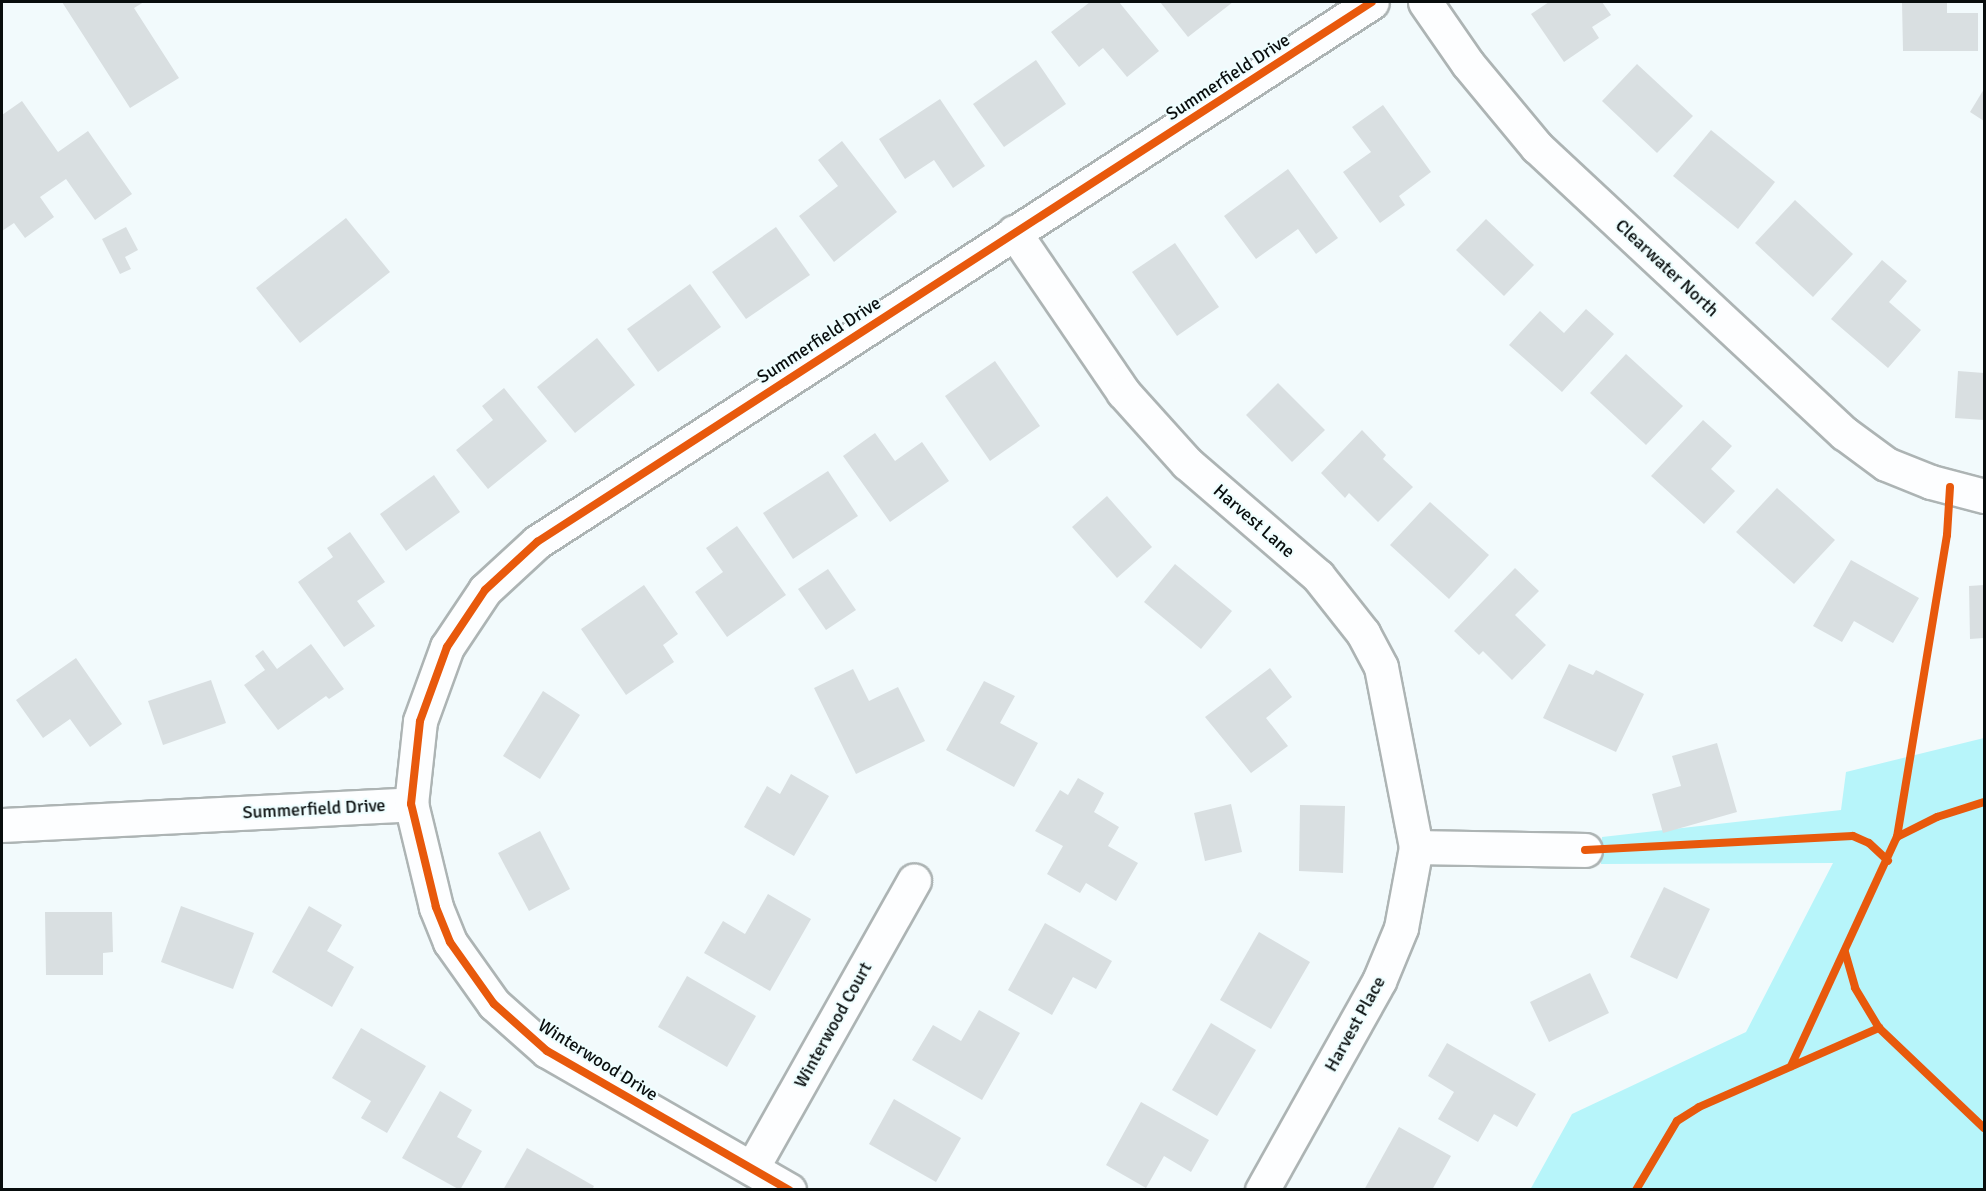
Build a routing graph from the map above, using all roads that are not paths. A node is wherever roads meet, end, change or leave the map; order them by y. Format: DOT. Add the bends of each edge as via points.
graph roads {
  1 [pos="1372,2"];
  2 [pos="1425,2"];
  3 [pos="1014,232"];
  4 [pos="1984,496"];
  5 [pos="411,804"];
  6 [pos="2,825"];
  7 [pos="1416,847"];
  8 [pos="1585,850"];
  9 [pos="914,881"];
  10 [pos="752,1168"];
  11 [pos="789,1190"];
  12 [pos="1262,1190"];
  1 -- 3 [label="street, Summerfield Drive"];
  2 -- 4 [label="street, Clearwater North" via="1468,64 1537,147 1844,433 1886,464"];
  3 -- 5 [label="street, Summerfield Drive" via="576,515 509,565 485,590 447,647 434,677 420,721"];
  3 -- 7 [label="street, Harvest Lane" via="1143,416 1187,463 1318,576 1363,633 1381,667"];
  5 -- 6 [label="street, Summerfield Drive"];
  5 -- 10 [label="street, Winterwood Drive" via="436,907 450,942 494,1004 547,1051"];
  7 -- 8 [label="street"];
  7 -- 12 [label="street, Harvest Place" via="1391,956"];
  9 -- 10 [label="street, Winterwood Court"];
  10 -- 11 [label="street, Winterwood Drive"];
}
